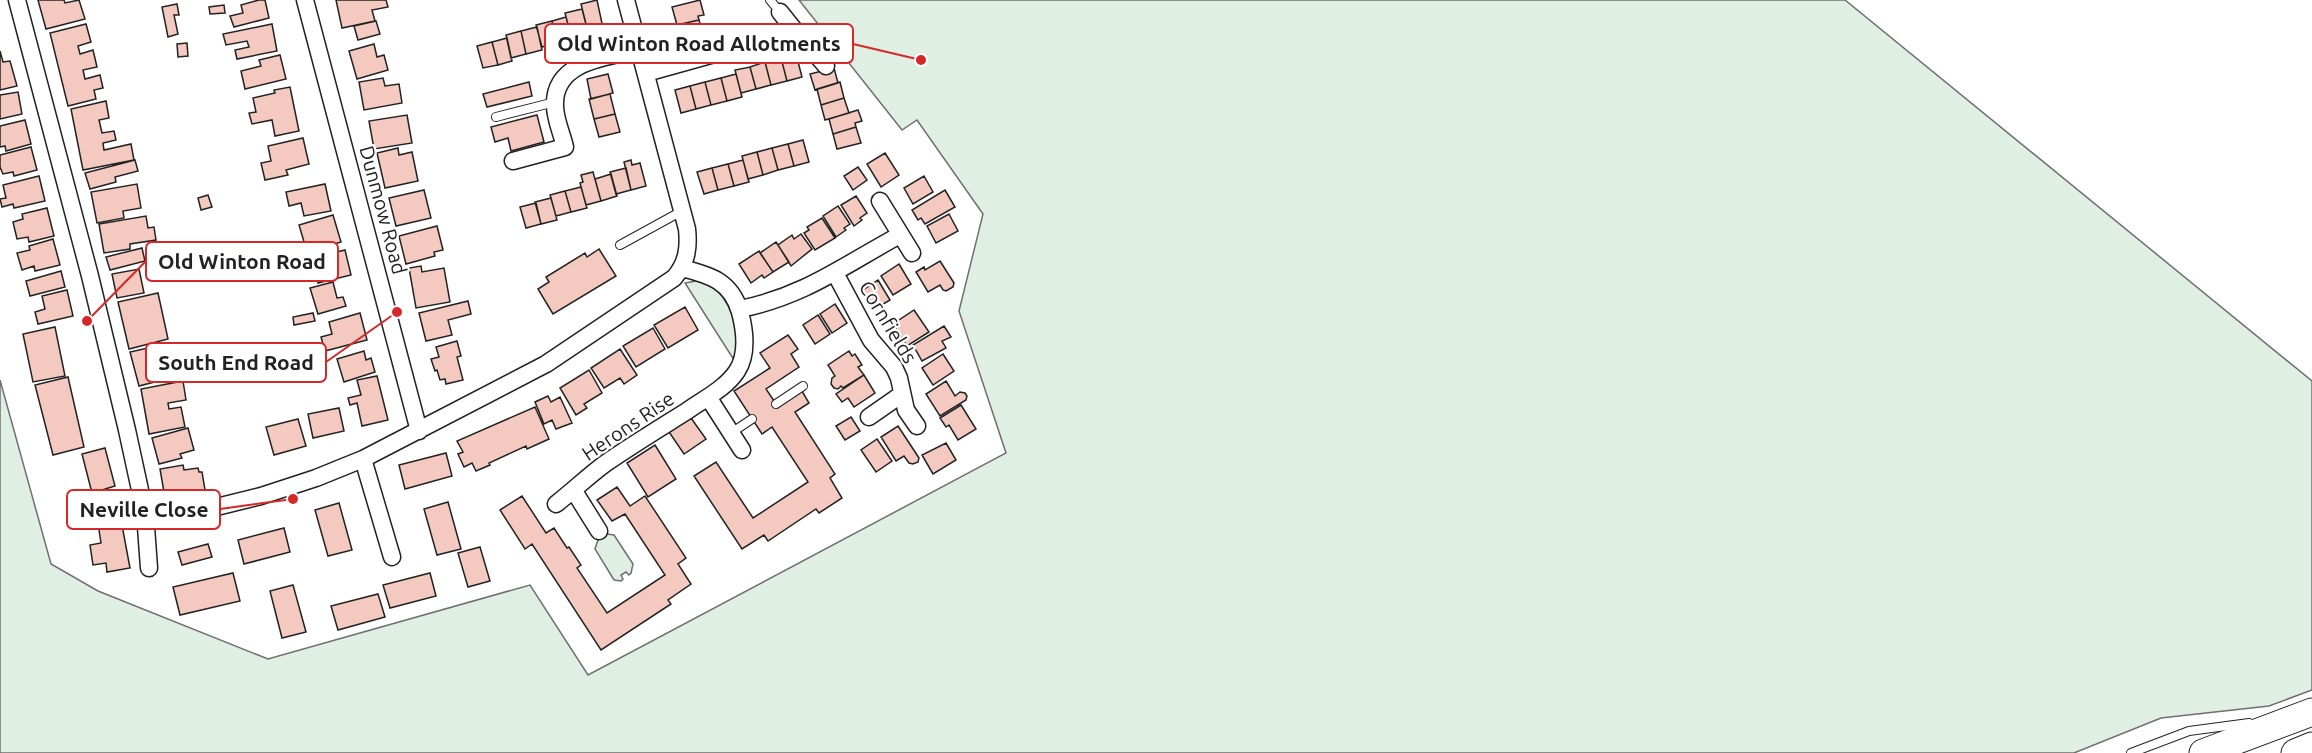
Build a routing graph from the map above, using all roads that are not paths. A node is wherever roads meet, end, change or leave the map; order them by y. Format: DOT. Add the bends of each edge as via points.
graph roads {
  1 [pos="17,0"];
  2 [pos="305,0"];
  3 [pos="626,0"];
  4 [pos="775,6"];
  5 [pos="792,27"];
  6 [pos="639,50"];
  7 [pos="826,66"];
  8 [pos="646,73"];
  9 [pos="555,102"];
  10 [pos="496,117"];
  11 [pos="513,161"];
  12 [pos="880,201"];
  13 [pos="682,211"];
  14 [pos="900,234"];
  15 [pos="620,245"];
  16 [pos="912,253"];
  17 [pos="682,268"];
  18 [pos="834,273"];
  19 [pos="740,309"];
  20 [pos="803,386"];
  21 [pos="902,394"];
  22 [pos="708,397"];
  23 [pos="776,404"];
  24 [pos="869,417"];
  25 [pos="753,420"];
  26 [pos="917,426"];
  27 [pos="419,430"];
  28 [pos="731,433"];
  29 [pos="742,450"];
  30 [pos="363,459"];
  31 [pos="574,491"];
  32 [pos="556,504"];
  33 [pos="145,513"];
  34 [pos="599,531"];
  35 [pos="392,557"];
  36 [pos="149,568"];
  37 [pos="2306,714"];
  38 [pos="2312,746"];
  39 [pos="2131,753"];
  40 [pos="2203,753"];
  41 [pos="2295,753"];
  1 -- 33 [label="street" via="92,286"];
  2 -- 27 [label="street, Dunmow Road"];
  3 -- 6 [label="street"];
  4 -- 5 [label="street"];
  5 -- 7 [label="street"];
  5 -- 8 [label="street" via="775,37"];
  6 -- 8 [label="street"];
  6 -- 9 [label="street" via="571,70 562,81"];
  8 -- 13 [label="street"];
  9 -- 10 [label="lane"];
  9 -- 11 [label="street" via="565,147"];
  12 -- 14 [label="street"];
  13 -- 15 [label="lane"];
  13 -- 17 [label="street" via="688,241"];
  14 -- 16 [label="street"];
  14 -- 18 [label="street, Cornfields"];
  17 -- 19 [label="street, Herons Rise" via="716,278"];
  17 -- 27 [label="street" via="669,283 546,364"];
  18 -- 19 [label="street, Cornfields" via="794,294"];
  18 -- 21 [label="street, Cornfields" via="871,340 894,367"];
  19 -- 22 [label="street, Herons Rise" via="745,345 741,364"];
  20 -- 23 [label="lane"];
  21 -- 24 [label="street, Cornfields"];
  21 -- 26 [label="street, Cornfields" via="906,410"];
  22 -- 28 [label="street"];
  22 -- 31 [label="street, Herons Rise" via="604,464"];
  25 -- 28 [label="lane"];
  27 -- 30 [label="street"];
  28 -- 29 [label="street"];
  30 -- 33 [label="street" via="226,505 156,519"];
  30 -- 35 [label="street"];
  31 -- 32 [label="street, Herons Rise"];
  31 -- 34 [label="street"];
  33 -- 36 [label="street"];
  37 -- 39 [label="lane" via="2189,731"];
  37 -- 40 [label="highway"];
  38 -- 41 [label="highway"];
}
